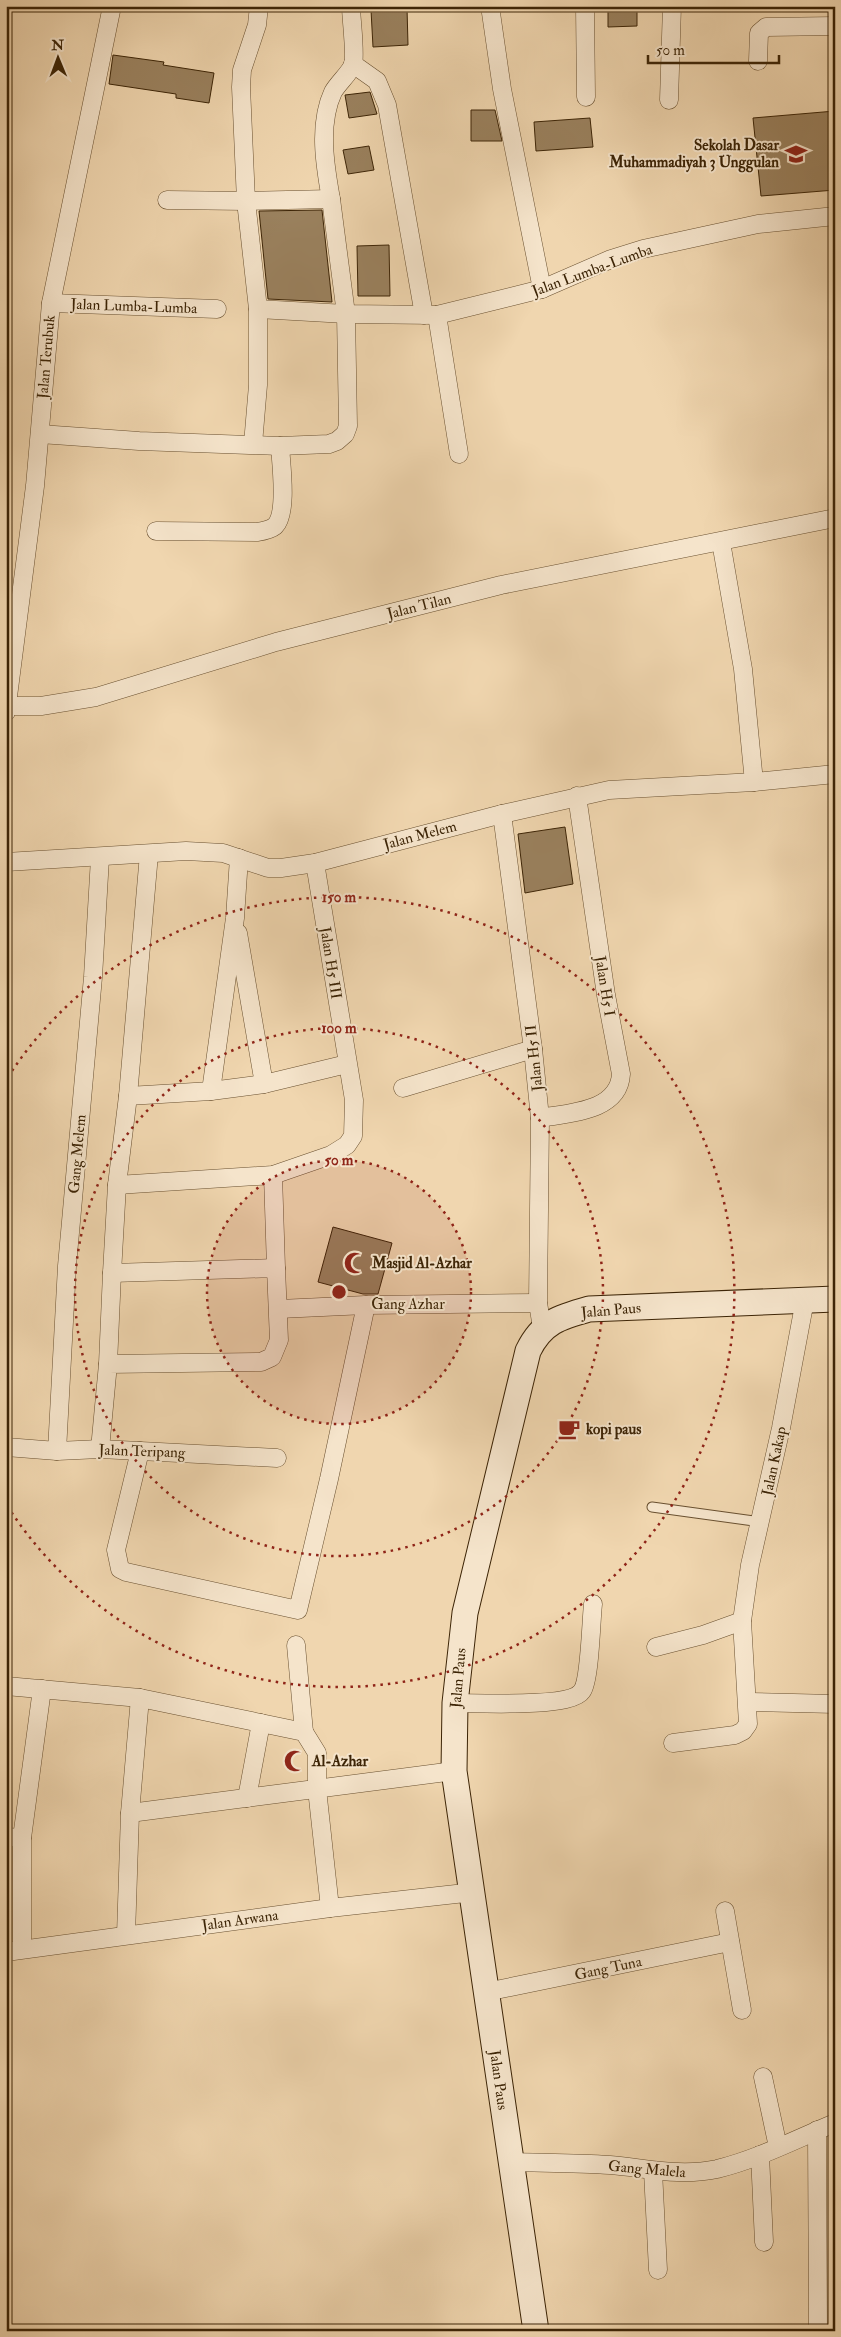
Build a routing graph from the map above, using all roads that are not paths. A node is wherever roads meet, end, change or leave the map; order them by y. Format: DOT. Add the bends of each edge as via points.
graph roads {
  1 [pos="112,6"];
  2 [pos="259,6"];
  3 [pos="351,6"];
  4 [pos="490,6"];
  5 [pos="585,6"];
  6 [pos="672,6"];
  7 [pos="835,26"];
  8 [pos="758,61"];
  9 [pos="353,64"];
  10 [pos="586,97"];
  11 [pos="669,100"];
  12 [pos="331,199"];
  13 [pos="166,200"];
  14 [pos="246,201"];
  15 [pos="835,216"];
  16 [pos="542,290"];
  17 [pos="51,303"];
  18 [pos="217,308"];
  19 [pos="258,309"];
  20 [pos="346,314"];
  21 [pos="430,315"];
  22 [pos="40,434"];
  23 [pos="253,444"];
  24 [pos="280,446"];
  25 [pos="460,454"];
  26 [pos="835,518"];
  27 [pos="156,531"];
  28 [pos="721,542"];
  29 [pos="7,709"];
  30 [pos="835,774"];
  31 [pos="754,782"];
  32 [pos="577,796"];
  33 [pos="502,814"];
  34 [pos="150,854"];
  35 [pos="100,858"];
  36 [pos="239,858"];
  37 [pos="6,862"];
  38 [pos="315,863"];
  39 [pos="235,918"];
  40 [pos="533,1049"];
  41 [pos="347,1064"];
  42 [pos="264,1084"];
  43 [pos="403,1088"];
  44 [pos="211,1091"];
  45 [pos="128,1096"];
  46 [pos="540,1118"];
  47 [pos="273,1175"];
  48 [pos="117,1185"];
  49 [pos="276,1268"];
  50 [pos="112,1273"];
  51 [pos="835,1299"];
  52 [pos="805,1300"];
  53 [pos="538,1303"];
  54 [pos="366,1305"];
  55 [pos="279,1309"];
  56 [pos="542,1328"];
  57 [pos="108,1364"];
  58 [pos="6,1447"];
  59 [pos="100,1449"];
  60 [pos="57,1451"];
  61 [pos="140,1451"];
  62 [pos="277,1458"];
  63 [pos="652,1507"];
  64 [pos="760,1522"];
  65 [pos="593,1604"];
  66 [pos="742,1620"];
  67 [pos="296,1645"];
  68 [pos="656,1648"];
  69 [pos="6,1686"];
  70 [pos="42,1689"];
  71 [pos="140,1698"];
  72 [pos="748,1702"];
  73 [pos="456,1703"];
  74 [pos="835,1704"];
  75 [pos="262,1723"];
  76 [pos="304,1732"];
  77 [pos="673,1743"];
  78 [pos="454,1771"];
  79 [pos="317,1789"];
  80 [pos="247,1798"];
  81 [pos="130,1813"];
  82 [pos="14,1837"];
  83 [pos="474,1892"];
  84 [pos="330,1908"];
  85 [pos="725,1911"];
  86 [pos="126,1935"];
  87 [pos="730,1942"];
  88 [pos="14,1950"];
  89 [pos="486,1992"];
  90 [pos="742,2010"];
  91 [pos="763,2076"];
  92 [pos="835,2124"];
  93 [pos="817,2130"];
  94 [pos="778,2147"];
  95 [pos="760,2155"];
  96 [pos="511,2162"];
  97 [pos="653,2171"];
  98 [pos="764,2242"];
  99 [pos="658,2270"];
  100 [pos="536,2331"];
  101 [pos="818,2331"];
  1 -- 17 [label="street, Jalan Terubuk"];
  2 -- 14 [label="street" via="242,70"];
  3 -- 9 [label="street"];
  4 -- 16 [label="street" via="502,89"];
  5 -- 10 [label="street"];
  6 -- 11 [label="street"];
  7 -- 8 [label="street" via="766,27 758,36"];
  9 -- 12 [label="street" via="333,93 328,108 325,150"];
  9 -- 21 [label="street" via="377,81 387,105"];
  12 -- 14 [label="street"];
  12 -- 20 [label="street"];
  13 -- 14 [label="street"];
  14 -- 19 [label="street"];
  15 -- 16 [label="street, Jalan Lumba-Lumba" via="758,224 644,249 611,259"];
  16 -- 21 [label="street, Jalan Lumba-Lumba"];
  17 -- 18 [label="street, Jalan Lumba-Lumba"];
  17 -- 22 [label="street, Jalan Terubuk"];
  19 -- 20 [label="street, Jalan Lumba-Lumba"];
  19 -- 23 [label="street" via="258,384"];
  20 -- 21 [label="street, Jalan Lumba-Lumba"];
  20 -- 24 [label="street" via="348,426 345,434 329,444"];
  21 -- 25 [label="street"];
  22 -- 23 [label="street"];
  22 -- 29 [label="street, Jalan Terubuk"];
  23 -- 24 [label="street"];
  24 -- 27 [label="street" via="283,510 276,525 257,532"];
  26 -- 28 [label="street, Jalan Tilan"];
  28 -- 29 [label="street, Jalan Tilan" via="501,585 276,642 96,697"];
  28 -- 31 [label="street" via="742,661"];
  30 -- 31 [label="street, Jalan Melem"];
  31 -- 32 [label="street, Jalan Melem" via="634,787"];
  32 -- 33 [label="street, Jalan Melem"];
  32 -- 46 [label="street, Jalan H5 I" via="620,1084 611,1099 602,1103"];
  33 -- 38 [label="street, Jalan Melem"];
  33 -- 40 [label="street, Jalan H5 II"];
  34 -- 35 [label="street, Jalan Melem"];
  34 -- 36 [label="street, Jalan Melem" via="205,851"];
  34 -- 45 [label="street"];
  35 -- 37 [label="street, Jalan Melem"];
  35 -- 60 [label="street, Gang Melem" via="93,977 67,1266"];
  36 -- 38 [label="street, Jalan Melem" via="268,868"];
  36 -- 39 [label="street"];
  38 -- 41 [label="street, Jalan H5 III"];
  39 -- 42 [label="street"];
  39 -- 44 [label="street"];
  40 -- 43 [label="street"];
  40 -- 46 [label="street, Jalan H5 II"];
  41 -- 42 [label="street"];
  41 -- 47 [label="street, Jalan H5 III" via="354,1100 353,1136 331,1155"];
  42 -- 44 [label="street"];
  44 -- 45 [label="street"];
  45 -- 48 [label="street"];
  46 -- 53 [label="street, Jalan H5 II"];
  47 -- 48 [label="street, Jalan H5 III"];
  47 -- 49 [label="street"];
  48 -- 50 [label="street"];
  49 -- 50 [label="street"];
  49 -- 55 [label="street"];
  50 -- 57 [label="street"];
  51 -- 52 [label="main road, Jalan Paus"];
  52 -- 56 [label="main road, Jalan Paus" via="589,1309"];
  52 -- 64 [label="street, Jalan Kakap"];
  53 -- 54 [label="street, Gang Azhar"];
  53 -- 56 [label="street, Jalan H5 II"];
  54 -- 55 [label="street, Gang Azhar"];
  54 -- 61 [label="street" via="298,1610 120,1569 116,1550"];
  55 -- 57 [label="street" via="279,1346 272,1357 261,1362"];
  56 -- 73 [label="main road, Jalan Paus" via="534,1338 524,1365 467,1603"];
  57 -- 59 [label="street"];
  58 -- 60 [label="street, Jalan Teripang"];
  59 -- 60 [label="street, Jalan Teripang"];
  59 -- 61 [label="street, Jalan Teripang"];
  61 -- 62 [label="street, Jalan Teripang"];
  63 -- 64 [label="lane"];
  64 -- 66 [label="street, Jalan Kakap"];
  65 -- 73 [label="street" via="586,1683 578,1695 558,1702"];
  66 -- 68 [label="street"];
  66 -- 72 [label="street, Jalan Kakap"];
  67 -- 76 [label="street"];
  69 -- 70 [label="street"];
  70 -- 71 [label="street"];
  70 -- 82 [label="street"];
  71 -- 75 [label="street"];
  71 -- 81 [label="street"];
  72 -- 74 [label="street"];
  72 -- 77 [label="street, Jalan Kakap" via="748,1724 743,1731 735,1735"];
  73 -- 78 [label="main road, Jalan Paus"];
  75 -- 76 [label="street"];
  75 -- 80 [label="street"];
  76 -- 79 [label="street" via="317,1753"];
  78 -- 79 [label="street"];
  78 -- 83 [label="main road, Jalan Paus"];
  79 -- 80 [label="street"];
  79 -- 84 [label="street"];
  80 -- 81 [label="street"];
  81 -- 86 [label="street"];
  82 -- 88 [label="street"];
  83 -- 84 [label="street, Jalan Arwana"];
  83 -- 89 [label="main road, Jalan Paus"];
  84 -- 86 [label="street, Jalan Arwana"];
  85 -- 87 [label="street"];
  86 -- 88 [label="street, Jalan Arwana"];
  87 -- 89 [label="street, Gang Tuna"];
  87 -- 90 [label="street"];
  89 -- 96 [label="main road, Jalan Paus"];
  91 -- 94 [label="street"];
  92 -- 93 [label="street, Gang Malela"];
  93 -- 94 [label="street, Gang Malela"];
  93 -- 101 [label="street"];
  94 -- 95 [label="street, Gang Malela"];
  95 -- 97 [label="street, Gang Malela" via="717,2169"];
  95 -- 98 [label="street"];
  96 -- 97 [label="street, Gang Malela" via="611,2165"];
  96 -- 100 [label="main road, Jalan Paus"];
  97 -- 99 [label="street"];
}
